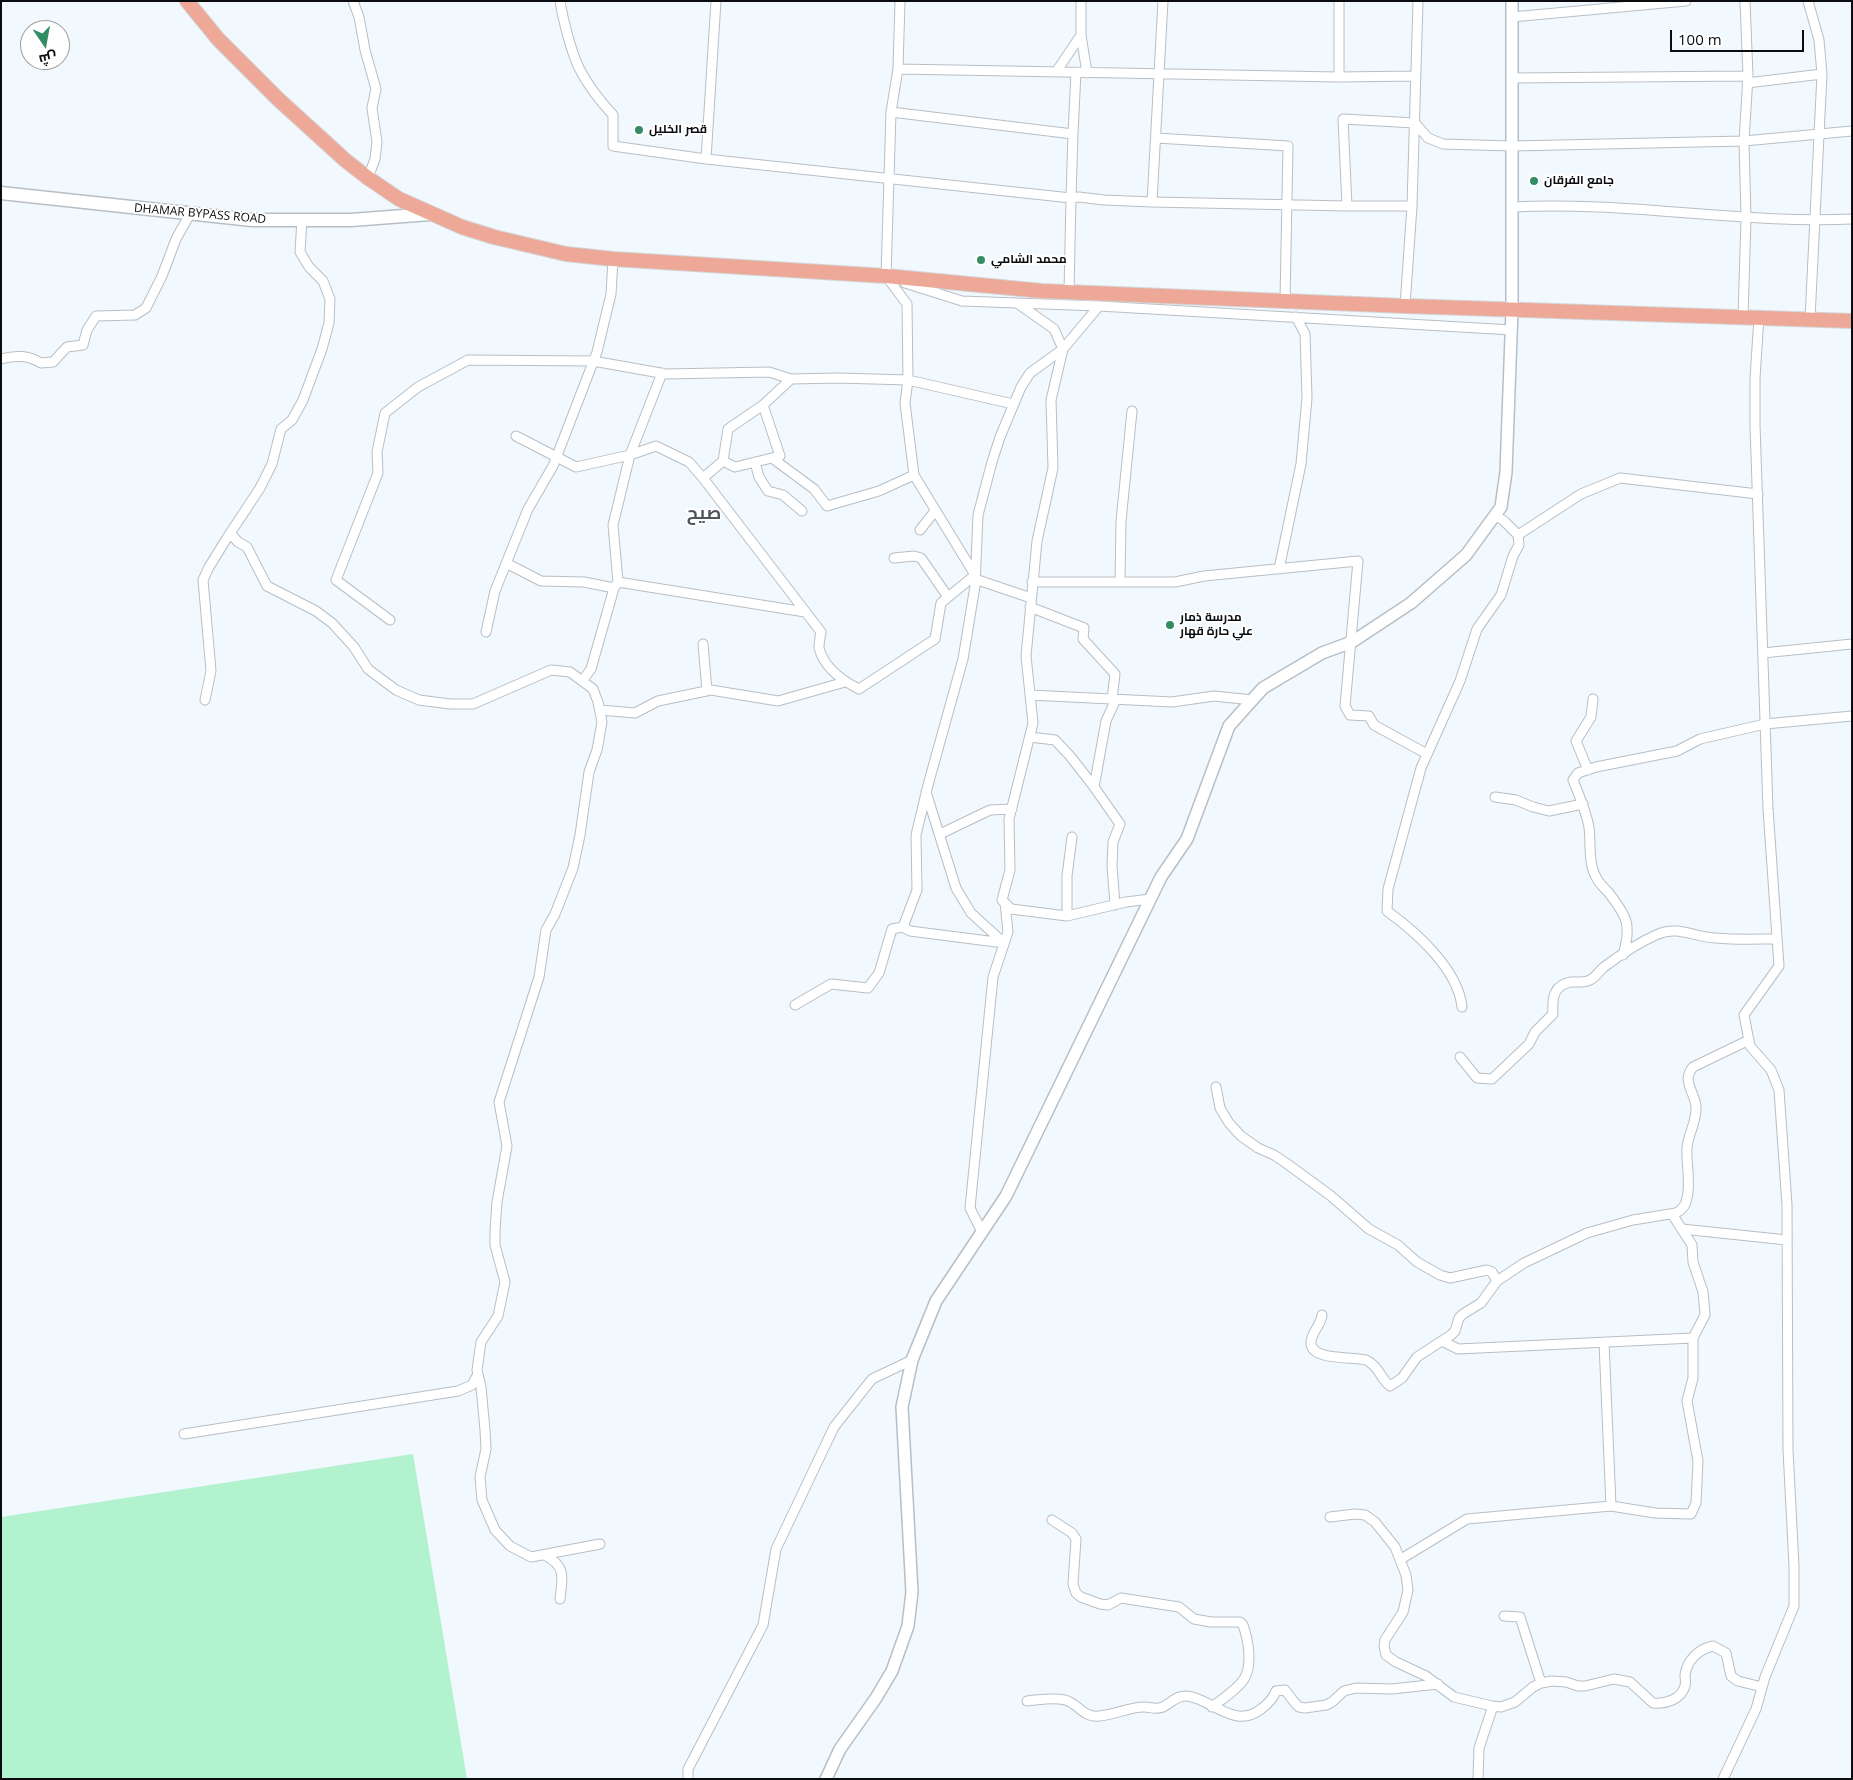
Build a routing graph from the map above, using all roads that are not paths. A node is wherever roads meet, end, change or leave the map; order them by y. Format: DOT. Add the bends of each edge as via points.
graph roads {
  1 [pos="188,1"];
  2 [pos="353,1"];
  3 [pos="560,1"];
  4 [pos="716,1"];
  5 [pos="900,1"];
  6 [pos="1081,1"];
  7 [pos="1164,1"];
  8 [pos="1339,1"];
  9 [pos="1418,1"];
  10 [pos="1512,1"];
  11 [pos="1686,1"];
  12 [pos="1745,1"];
  13 [pos="1808,1"];
  14 [pos="1627,4"];
  15 [pos="1512,17"];
  16 [pos="1081,35"];
  17 [pos="898,68"];
  18 [pos="1056,72"];
  19 [pos="1076,72"];
  20 [pos="1088,73"];
  21 [pos="1160,74"];
  22 [pos="1822,74"];
  23 [pos="1416,76"];
  24 [pos="1339,77"];
  25 [pos="1512,78"];
  26 [pos="1748,80"];
  27 [pos="891,112"];
  28 [pos="1415,123"];
  29 [pos="1852,131"];
  30 [pos="1073,134"];
  31 [pos="1818,134"];
  32 [pos="1156,138"];
  33 [pos="1744,141"];
  34 [pos="1512,146"];
  35 [pos="706,158"];
  36 [pos="368,178"];
  37 [pos="889,178"];
  38 [pos="1,193"];
  39 [pos="1072,198"];
  40 [pos="1152,202"];
  41 [pos="1287,204"];
  42 [pos="1347,206"];
  43 [pos="1412,206"];
  44 [pos="1512,208"];
  45 [pos="190,214"];
  46 [pos="430,214"];
  47 [pos="1746,218"];
  48 [pos="1852,219"];
  49 [pos="302,220"];
  50 [pos="1815,221"];
  51 [pos="613,259"];
  52 [pos="886,276"];
  53 [pos="1069,292"];
  54 [pos="1285,301"];
  55 [pos="1017,303"];
  56 [pos="1099,306"];
  57 [pos="1405,306"];
  58 [pos="1512,309"];
  59 [pos="1296,317"];
  60 [pos="1743,317"];
  61 [pos="1759,317"];
  62 [pos="1810,319"];
  63 [pos="1852,321"];
  64 [pos="1512,330"];
  65 [pos="1063,349"];
  66 [pos="1,359"];
  67 [pos="593,361"];
  68 [pos="662,373"];
  69 [pos="791,379"];
  70 [pos="908,380"];
  71 [pos="1013,404"];
  72 [pos="763,405"];
  73 [pos="1132,411"];
  74 [pos="516,436"];
  75 [pos="630,455"];
  76 [pos="557,457"];
  77 [pos="772,458"];
  78 [pos="724,461"];
  79 [pos="755,462"];
  80 [pos="914,475"];
  81 [pos="703,478"];
  82 [pos="1758,494"];
  83 [pos="802,511"];
  84 [pos="935,511"];
  85 [pos="1495,514"];
  86 [pos="920,530"];
  87 [pos="230,532"];
  88 [pos="1518,535"];
  89 [pos="894,558"];
  90 [pos="506,563"];
  91 [pos="1279,569"];
  92 [pos="975,577"];
  93 [pos="1032,582"];
  94 [pos="1120,582"];
  95 [pos="616,585"];
  96 [pos="948,597"];
  97 [pos="1030,602"];
  98 [pos="805,612"];
  99 [pos="390,620"];
  100 [pos="486,632"];
  101 [pos="1352,642"];
  102 [pos="703,644"];
  103 [pos="1852,644"];
  104 [pos="1763,653"];
  105 [pos="582,681"];
  106 [pos="845,682"];
  107 [pos="707,691"];
  108 [pos="1030,695"];
  109 [pos="1114,699"];
  110 [pos="1593,699"];
  111 [pos="205,700"];
  112 [pos="1252,700"];
  113 [pos="600,710"];
  114 [pos="1852,716"];
  115 [pos="1765,724"];
  116 [pos="1030,738"];
  117 [pos="1427,754"];
  118 [pos="1588,770"];
  119 [pos="1095,788"];
  120 [pos="926,792"];
  121 [pos="1495,797"];
  122 [pos="1583,804"];
  123 [pos="1012,809"];
  124 [pos="940,834"];
  125 [pos="1072,837"];
  126 [pos="1150,899"];
  127 [pos="1005,903"];
  128 [pos="1115,905"];
  129 [pos="1067,916"];
  130 [pos="903,927"];
  131 [pos="1777,939"];
  132 [pos="1004,944"];
  133 [pos="1623,956"];
  134 [pos="795,1005"];
  135 [pos="1462,1007"];
  136 [pos="1748,1040"];
  137 [pos="1460,1057"];
  138 [pos="1216,1087"];
  139 [pos="1672,1214"];
  140 [pos="1682,1229"];
  141 [pos="982,1232"];
  142 [pos="1787,1240"];
  143 [pos="1497,1281"];
  144 [pos="1322,1315"];
  145 [pos="1693,1338"];
  146 [pos="1442,1341"];
  147 [pos="1604,1343"];
  148 [pos="912,1360"];
  149 [pos="478,1374"];
  150 [pos="184,1434"];
  151 [pos="1611,1506"];
  152 [pos="1330,1517"];
  153 [pos="1052,1520"];
  154 [pos="600,1544"];
  155 [pos="546,1556"];
  156 [pos="1401,1559"];
  157 [pos="560,1599"];
  158 [pos="1504,1616"];
  159 [pos="1540,1683"];
  160 [pos="1438,1684"];
  161 [pos="1762,1687"];
  162 [pos="1027,1701"];
  163 [pos="1494,1706"];
  164 [pos="1212,1707"];
  165 [pos="688,1779"];
  166 [pos="826,1779"];
  167 [pos="1478,1779"];
  168 [pos="1723,1779"];
  1 -- 36 [label="main road" via="218,39 278,99"];
  2 -- 36 [label="street" via="360,17 376,89 372,108 377,142"];
  3 -- 35 [label="street" via="579,68 613,115 613,146"];
  4 -- 35 [label="street"];
  5 -- 17 [label="street"];
  6 -- 16 [label="street"];
  7 -- 21 [label="street"];
  8 -- 24 [label="street"];
  9 -- 23 [label="street"];
  10 -- 15 [label="street"];
  11 -- 14 [label="street"];
  12 -- 26 [label="street"];
  13 -- 22 [label="street" via="1819,40"];
  14 -- 15 [label="street"];
  15 -- 25 [label="street"];
  16 -- 18 [label="street"];
  16 -- 20 [label="street"];
  17 -- 18 [label="street"];
  17 -- 27 [label="street"];
  18 -- 19 [label="street"];
  19 -- 20 [label="street"];
  19 -- 30 [label="street"];
  20 -- 21 [label="street"];
  21 -- 24 [label="street"];
  21 -- 32 [label="street"];
  22 -- 26 [label="street"];
  22 -- 31 [label="street"];
  23 -- 24 [label="street"];
  23 -- 28 [label="street"];
  25 -- 26 [label="street"];
  25 -- 34 [label="street"];
  26 -- 33 [label="street"];
  27 -- 30 [label="street"];
  27 -- 37 [label="street"];
  28 -- 34 [label="street" via="1428,138 1443,144"];
  28 -- 42 [label="street" via="1343,120"];
  28 -- 43 [label="street"];
  29 -- 31 [label="street"];
  30 -- 39 [label="street"];
  31 -- 33 [label="street"];
  31 -- 50 [label="street"];
  32 -- 40 [label="street"];
  32 -- 41 [label="street" via="1288,146"];
  33 -- 34 [label="street"];
  33 -- 47 [label="street"];
  34 -- 44 [label="street"];
  35 -- 37 [label="street"];
  36 -- 46 [label="main road" via="399,199"];
  37 -- 39 [label="street"];
  37 -- 52 [label="street"];
  38 -- 45 [label="main road, DHAMAR BYPASS ROAD"];
  39 -- 40 [label="street"];
  39 -- 53 [label="street"];
  40 -- 41 [label="street"];
  41 -- 42 [label="street"];
  41 -- 54 [label="street"];
  42 -- 43 [label="street"];
  43 -- 57 [label="street"];
  44 -- 47 [label="street" via="1555,205"];
  44 -- 58 [label="street"];
  45 -- 49 [label="main road, DHAMAR BYPASS ROAD" via="252,220"];
  45 -- 66 [label="street" via="146,308 135,316 96,316 82,345 67,346 53,362 41,363 32,357"];
  46 -- 49 [label="main road, DHAMAR BYPASS ROAD"];
  46 -- 51 [label="main road" via="462,227 529,246"];
  47 -- 50 [label="street"];
  47 -- 60 [label="street"];
  48 -- 50 [label="street"];
  49 -- 87 [label="street" via="300,252 308,268 323,281 330,299 329,324 304,400 292,420 281,429 272,464"];
  50 -- 62 [label="street"];
  51 -- 52 [label="main road"];
  51 -- 67 [label="street" via="611,294"];
  52 -- 53 [label="main road"];
  52 -- 55 [label="street" via="962,301"];
  52 -- 70 [label="street" via="907,304"];
  53 -- 54 [label="main road"];
  54 -- 57 [label="main road"];
  55 -- 56 [label="street"];
  55 -- 65 [label="street" via="1054,328"];
  56 -- 59 [label="street"];
  56 -- 65 [label="street"];
  57 -- 58 [label="main road"];
  58 -- 60 [label="main road"];
  58 -- 64 [label="street"];
  59 -- 64 [label="street"];
  59 -- 91 [label="street" via="1305,334 1307,398 1301,464"];
  60 -- 61 [label="main road"];
  61 -- 62 [label="main road"];
  61 -- 82 [label="street" via="1755,378"];
  62 -- 63 [label="main road"];
  64 -- 85 [label="street" via="1506,472 1501,507"];
  65 -- 71 [label="street" via="1030,373"];
  65 -- 93 [label="street" via="1051,400 1053,468"];
  67 -- 68 [label="street"];
  67 -- 76 [label="street"];
  67 -- 99 [label="street" via="468,360 418,387 385,414 377,452 378,473 336,580"];
  68 -- 69 [label="street" via="769,372"];
  68 -- 75 [label="street"];
  69 -- 70 [label="street"];
  69 -- 72 [label="street"];
  70 -- 71 [label="street"];
  70 -- 80 [label="street" via="904,403"];
  71 -- 92 [label="street" via="978,515"];
  72 -- 77 [label="street" via="780,456"];
  72 -- 78 [label="street" via="728,429"];
  73 -- 94 [label="street" via="1121,520"];
  74 -- 76 [label="street"];
  75 -- 76 [label="street" via="576,467"];
  75 -- 81 [label="street" via="656,446 689,462"];
  75 -- 95 [label="street" via="613,525"];
  76 -- 90 [label="street" via="528,508"];
  77 -- 79 [label="street"];
  77 -- 80 [label="street" via="814,489 827,506 878,491"];
  78 -- 79 [label="street" via="735,467"];
  78 -- 81 [label="street"];
  79 -- 83 [label="street" via="768,491 784,495"];
  80 -- 84 [label="street"];
  81 -- 98 [label="street"];
  82 -- 88 [label="street" via="1620,478 1581,494"];
  82 -- 104 [label="street"];
  84 -- 86 [label="street"];
  84 -- 92 [label="street"];
  85 -- 88 [label="street"];
  85 -- 101 [label="street" via="1466,556 1411,603"];
  87 -- 105 [label="street" via="247,547 267,586 316,611 332,623 368,668 396,690 418,700 474,704 552,670 570,672"];
  87 -- 111 [label="street" via="203,580 210,671"];
  88 -- 117 [label="street" via="1519,545 1502,595 1477,629 1460,681"];
  89 -- 96 [label="street" via="921,558"];
  90 -- 95 [label="street" via="541,580"];
  90 -- 100 [label="street" via="495,591"];
  91 -- 94 [label="street" via="1175,582"];
  91 -- 101 [label="street" via="1358,561"];
  92 -- 96 [label="street"];
  92 -- 97 [label="street"];
  92 -- 120 [label="street" via="963,658"];
  93 -- 94 [label="street"];
  93 -- 97 [label="street"];
  95 -- 98 [label="street"];
  95 -- 105 [label="street" via="591,669"];
  96 -- 106 [label="street" via="941,603 935,639 859,689"];
  97 -- 108 [label="street" via="1026,656"];
  97 -- 109 [label="street" via="1084,628 1083,639 1116,674"];
  98 -- 106 [label="street" via="821,632 819,647 828,667"];
  101 -- 112 [label="street" via="1322,653 1263,688"];
  101 -- 117 [label="street" via="1345,706 1350,715 1369,716 1374,725"];
  102 -- 107 [label="street"];
  103 -- 104 [label="street"];
  104 -- 115 [label="street"];
  105 -- 113 [label="street" via="593,689"];
  106 -- 107 [label="street" via="778,701"];
  107 -- 113 [label="street" via="658,701 635,713"];
  108 -- 109 [label="street"];
  108 -- 116 [label="street" via="1033,723"];
  109 -- 112 [label="street" via="1172,702 1214,696"];
  109 -- 119 [label="street" via="1106,721"];
  110 -- 118 [label="street" via="1591,717 1576,741"];
  112 -- 126 [label="street" via="1229,726 1187,839"];
  113 -- 149 [label="street" via="602,722 589,772 573,868 546,930 539,977 499,1102 507,1146 494,1230 505,1282 498,1316 481,1342"];
  114 -- 115 [label="street"];
  115 -- 118 [label="street" via="1700,739 1677,751"];
  115 -- 131 [label="street"];
  116 -- 119 [label="street" via="1055,740"];
  116 -- 123 [label="street"];
  117 -- 135 [label="street" via="1388,889 1387,910 1433,952 1461,994"];
  118 -- 122 [label="street" via="1578,773 1573,780"];
  119 -- 128 [label="street" via="1120,824 1113,842"];
  120 -- 124 [label="street"];
  120 -- 130 [label="street" via="916,835 917,890"];
  121 -- 122 [label="street" via="1549,811"];
  122 -- 133 [label="street" via="1595,877 1624,912 1628,934"];
  123 -- 124 [label="street" via="990,810"];
  123 -- 127 [label="street" via="1009,819 1010,870 1002,900"];
  124 -- 132 [label="street" via="956,888 971,913"];
  125 -- 129 [label="street" via="1067,876"];
  126 -- 128 [label="street"];
  126 -- 141 [label="street" via="1006,1196"];
  127 -- 129 [label="street" via="1011,909"];
  127 -- 132 [label="street" via="1008,932"];
  128 -- 129 [label="street"];
  130 -- 132 [label="street" via="910,931"];
  130 -- 134 [label="street" via="892,929 879,973 868,988 830,984"];
  131 -- 133 [label="street" via="1708,938 1674,930 1655,935"];
  131 -- 136 [label="street" via="1779,966 1744,1015"];
  132 -- 141 [label="street" via="993,978 970,1208"];
  133 -- 137 [label="street" via="1603,968 1594,978 1566,983 1555,990 1553,1014 1535,1032 1529,1044 1492,1079 1476,1078"];
  136 -- 139 [label="street" via="1690,1070 1688,1081 1696,1106 1687,1149 1687,1198 1681,1210"];
  136 -- 142 [label="street" via="1771,1070 1779,1090"];
  138 -- 143 [label="street" via="1220,1108 1241,1136 1304,1176 1369,1229 1398,1245 1440,1276 1450,1278 1487,1270"];
  139 -- 140 [label="street"];
  139 -- 143 [label="street" via="1633,1220 1587,1233 1524,1263"];
  140 -- 142 [label="street"];
  140 -- 145 [label="street" via="1692,1245 1693,1262 1704,1302 1705,1315"];
  141 -- 148 [label="street" via="936,1300"];
  142 -- 161 [label="street" via="1788,1450 1794,1606"];
  143 -- 146 [label="street" via="1482,1303 1462,1314 1455,1331"];
  144 -- 146 [label="street" via="1311,1339 1316,1351 1333,1358 1368,1361 1390,1386 1402,1378 1417,1357"];
  145 -- 147 [label="street"];
  145 -- 151 [label="street" via="1693,1378 1687,1401 1698,1461 1698,1484 1691,1514 1655,1513"];
  146 -- 147 [label="street" via="1458,1349"];
  147 -- 151 [label="street"];
  148 -- 165 [label="street" via="872,1379 834,1427 776,1549 763,1625 688,1769"];
  148 -- 166 [label="street" via="902,1407 912,1592 908,1626 892,1671 840,1749"];
  149 -- 150 [label="street" via="472,1385 458,1391"];
  149 -- 155 [label="street" via="486,1449 480,1477 482,1500 495,1530 510,1546 532,1557"];
  151 -- 156 [label="street" via="1467,1519"];
  152 -- 156 [label="street" via="1364,1515 1375,1522 1396,1547"];
  153 -- 164 [label="street" via="1076,1538 1073,1584 1081,1596 1108,1605 1121,1598 1179,1607 1194,1619 1240,1622 1246,1632 1245,1678"];
  154 -- 155 [label="street"];
  155 -- 157 [label="street" via="562,1570"];
  156 -- 160 [label="street" via="1408,1590 1403,1612 1385,1640 1385,1651 1389,1658"];
  158 -- 159 [label="street" via="1520,1617"];
  159 -- 161 [label="street" via="1552,1681 1585,1686 1622,1680 1630,1682 1653,1703 1667,1702 1675,1699 1685,1686 1685,1673 1692,1658 1713,1646 1726,1653 1731,1676"];
  159 -- 163 [label="street" via="1509,1705"];
  160 -- 163 [label="street" via="1454,1697"];
  160 -- 164 [label="street" via="1392,1689 1356,1688 1344,1691 1326,1705 1305,1708 1299,1707 1288,1692 1280,1690 1252,1716 1226,1713"];
  161 -- 168 [label="street" via="1756,1709"];
  162 -- 164 [label="street" via="1065,1700 1094,1716 1143,1707 1159,1708 1186,1696"];
  163 -- 167 [label="street" via="1479,1748"];
}
